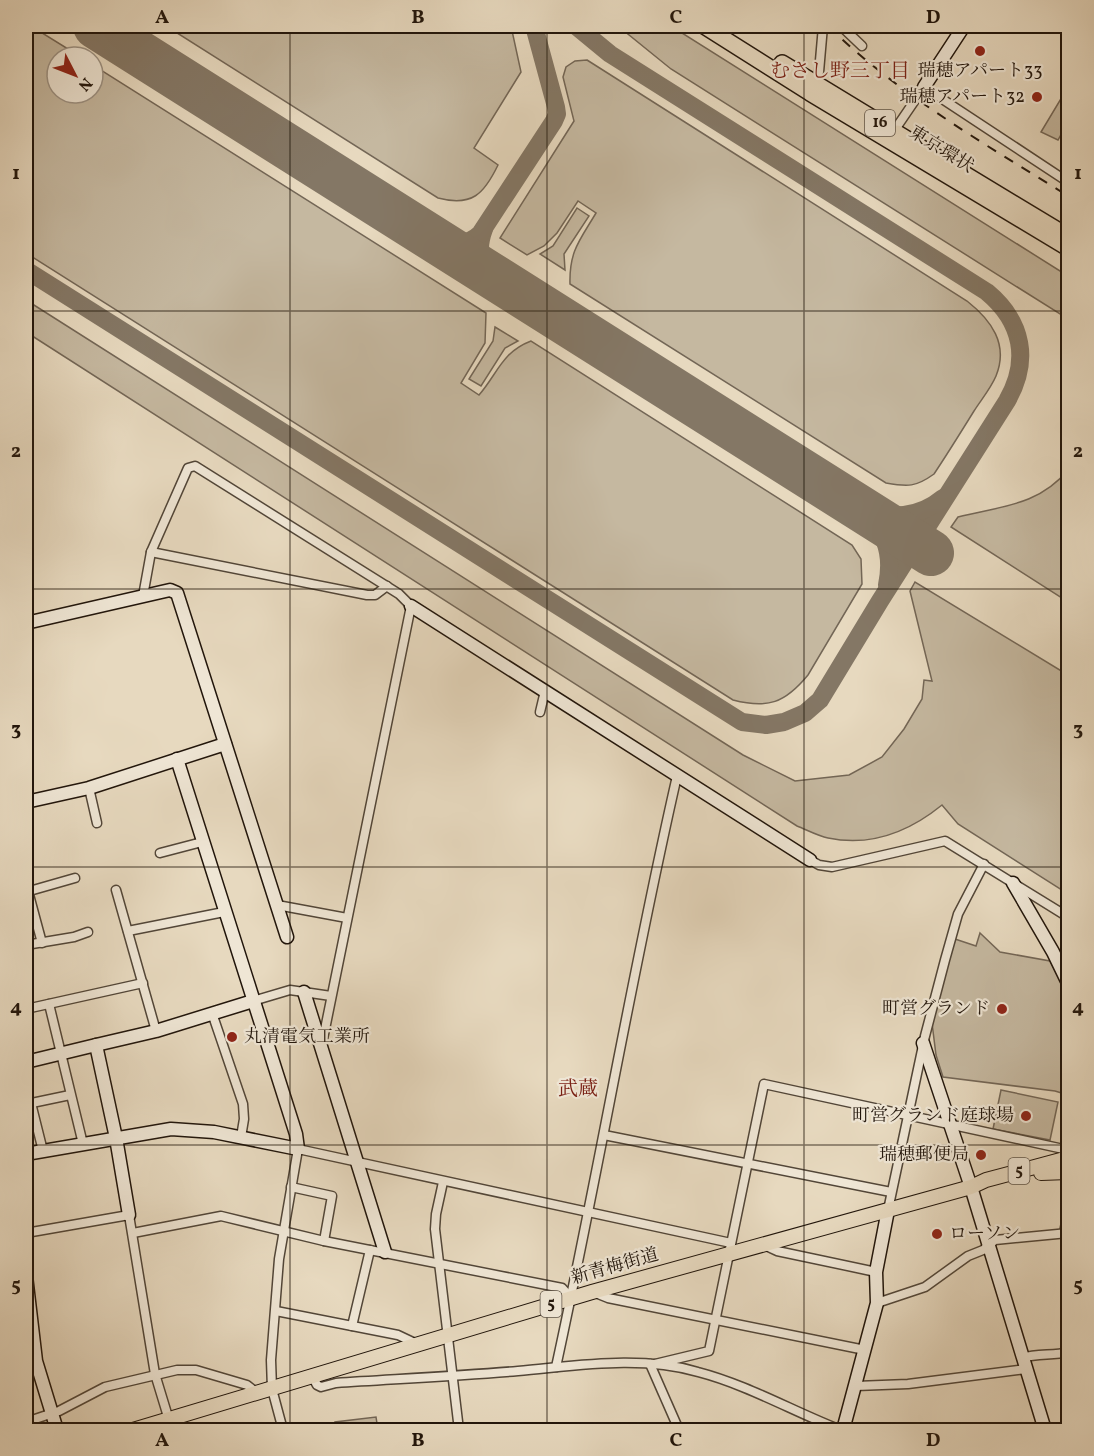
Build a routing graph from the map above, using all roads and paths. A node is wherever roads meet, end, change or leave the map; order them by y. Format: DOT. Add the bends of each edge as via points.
graph roads {
  1 [pos="704,26"];
  2 [pos="720,26"];
  3 [pos="823,26"];
  4 [pos="841,26"];
  5 [pos="962,26"];
  6 [pos="862,46"];
  7 [pos="924,87"];
  8 [pos="812,88"];
  9 [pos="894,131"];
  10 [pos="946,162"];
  11 [pos="1067,180"];
  12 [pos="1010,214"];
  13 [pos="1068,227"];
  14 [pos="1068,236"];
  15 [pos="1068,248"];
  16 [pos="1068,257"];
  17 [pos="151,552"];
  18 [pos="385,588"];
  19 [pos="143,596"];
  20 [pos="411,606"];
  21 [pos="26,623"];
  22 [pos="545,691"];
  23 [pos="540,712"];
  24 [pos="225,744"];
  25 [pos="177,759"];
  26 [pos="678,776"];
  27 [pos="89,788"];
  28 [pos="26,802"];
  29 [pos="98,823"];
  30 [pos="202,842"];
  31 [pos="160,852"];
  32 [pos="810,860"];
  33 [pos="984,864"];
  34 [pos="75,878"];
  35 [pos="1013,883"];
  36 [pos="116,890"];
  37 [pos="27,891"];
  38 [pos="276,905"];
  39 [pos="224,912"];
  40 [pos="1068,917"];
  41 [pos="347,918"];
  42 [pos="128,931"];
  43 [pos="88,932"];
  44 [pos="287,937"];
  45 [pos="42,943"];
  46 [pos="26,945"];
  47 [pos="143,983"];
  48 [pos="1068,983"];
  49 [pos="304,992"];
  50 [pos="331,996"];
  51 [pos="253,1001"];
  52 [pos="49,1004"];
  53 [pos="26,1010"];
  54 [pos="212,1013"];
  55 [pos="156,1031"];
  56 [pos="923,1043"];
  57 [pos="96,1045"];
  58 [pos="321,1047"];
  59 [pos="59,1053"];
  60 [pos="26,1062"];
  61 [pos="70,1095"];
  62 [pos="28,1103"];
  63 [pos="907,1115"];
  64 [pos="950,1124"];
  65 [pos="604,1135"];
  66 [pos="241,1137"];
  67 [pos="116,1138"];
  68 [pos="83,1144"];
  69 [pos="298,1149"];
  70 [pos="1068,1150"];
  71 [pos="43,1151"];
  72 [pos="26,1154"];
  73 [pos="1068,1158"];
  74 [pos="357,1161"];
  75 [pos="749,1163"];
  76 [pos="1068,1166"];
  77 [pos="1038,1170"];
  78 [pos="1068,1172"];
  79 [pos="443,1182"];
  80 [pos="291,1187"];
  81 [pos="971,1187"];
  82 [pos="891,1192"];
  83 [pos="888,1209"];
  84 [pos="588,1211"];
  85 [pos="1068,1212"];
  86 [pos="129,1215"];
  87 [pos="283,1232"];
  88 [pos="26,1233"];
  89 [pos="132,1233"];
  90 [pos="1066,1233"];
  91 [pos="324,1241"];
  92 [pos="762,1244"];
  93 [pos="988,1245"];
  94 [pos="730,1248"];
  95 [pos="370,1250"];
  96 [pos="385,1252"];
  97 [pos="439,1263"];
  98 [pos="876,1272"];
  99 [pos="26,1276"];
  100 [pos="592,1292"];
  101 [pos="571,1298"];
  102 [pos="877,1303"];
  103 [pos="276,1311"];
  104 [pos="715,1319"];
  105 [pos="352,1326"];
  106 [pos="448,1335"];
  107 [pos="417,1344"];
  108 [pos="865,1350"];
  109 [pos="1068,1352"];
  110 [pos="652,1364"];
  111 [pos="1024,1364"];
  112 [pos="556,1367"];
  113 [pos="156,1374"];
  114 [pos="453,1375"];
  115 [pos="312,1376"];
  116 [pos="856,1386"];
  117 [pos="272,1389"];
  118 [pos="257,1393"];
  119 [pos="51,1414"];
  120 [pos="26,1422"];
  121 [pos="173,1423"];
  122 [pos="57,1431"];
  123 [pos="133,1431"];
  124 [pos="283,1431"];
  125 [pos="459,1431"];
  126 [pos="679,1431"];
  127 [pos="842,1431"];
  128 [pos="1045,1431"];
  1 -- 8 [label="highway, 東京環状 / 16"];
  2 -- 8 [label="highway, 東京環状 / 16"];
  3 -- 8 [label="street" via="819,72"];
  4 -- 6 [label="street"];
  5 -- 7 [label="street"];
  7 -- 9 [label="street"];
  7 -- 11 [label="street"];
  8 -- 9 [label="highway, 東京環状 / 16"];
  8 -- 12 [label="highway, 東京環状 / 16"];
  9 -- 10 [label="highway, 東京環状 / 16"];
  10 -- 13 [label="highway"];
  10 -- 14 [label="highway, 東京環状 / 16"];
  12 -- 15 [label="highway, 東京環状 / 16"];
  12 -- 16 [label="highway"];
  17 -- 18 [label="street" via="367,595"];
  17 -- 18 [label="street" via="189,468 195,466"];
  17 -- 19 [label="street"];
  18 -- 20 [label="street"];
  19 -- 21 [label="street"];
  19 -- 24 [label="street" via="170,590 177,593"];
  20 -- 22 [label="street"];
  20 -- 41 [label="street"];
  22 -- 23 [label="street"];
  22 -- 26 [label="street"];
  24 -- 25 [label="street"];
  24 -- 38 [label="street"];
  25 -- 27 [label="street"];
  25 -- 30 [label="street"];
  26 -- 32 [label="street"];
  26 -- 65 [label="street"];
  27 -- 28 [label="street"];
  27 -- 29 [label="street"];
  30 -- 31 [label="street"];
  30 -- 39 [label="street"];
  32 -- 33 [label="street" via="832,867 945,841"];
  33 -- 35 [label="street"];
  33 -- 56 [label="street" via="958,914"];
  34 -- 37 [label="street"];
  35 -- 40 [label="street"];
  35 -- 48 [label="street"];
  36 -- 42 [label="street"];
  37 -- 45 [label="street"];
  38 -- 41 [label="street"];
  38 -- 44 [label="street"];
  39 -- 42 [label="street"];
  39 -- 51 [label="street"];
  41 -- 50 [label="street"];
  42 -- 47 [label="street"];
  43 -- 45 [label="street"];
  45 -- 46 [label="street"];
  47 -- 52 [label="street"];
  47 -- 55 [label="street"];
  49 -- 50 [label="street"];
  49 -- 51 [label="street" via="290,990"];
  49 -- 58 [label="street"];
  50 -- 58 [label="street"];
  51 -- 54 [label="street"];
  51 -- 69 [label="street"];
  52 -- 53 [label="street"];
  52 -- 59 [label="street"];
  54 -- 55 [label="street"];
  54 -- 66 [label="street" via="243,1104"];
  55 -- 57 [label="street"];
  56 -- 63 [label="street"];
  56 -- 64 [label="street"];
  57 -- 59 [label="street"];
  57 -- 67 [label="street"];
  58 -- 74 [label="street"];
  59 -- 60 [label="street"];
  59 -- 61 [label="street"];
  61 -- 62 [label="street"];
  61 -- 68 [label="street"];
  62 -- 71 [label="street"];
  63 -- 64 [label="street"];
  63 -- 75 [label="street" via="764,1084"];
  63 -- 82 [label="street"];
  64 -- 70 [label="street"];
  64 -- 81 [label="street"];
  65 -- 75 [label="street"];
  65 -- 84 [label="street"];
  66 -- 67 [label="street" via="171,1129"];
  66 -- 69 [label="street"];
  67 -- 68 [label="street"];
  67 -- 86 [label="street"];
  68 -- 71 [label="street"];
  69 -- 74 [label="street"];
  69 -- 80 [label="street"];
  70 -- 77 [label="main road" via="1055,1155"];
  71 -- 72 [label="street"];
  73 -- 77 [label="main road, 新青梅街道 / 5"];
  74 -- 79 [label="street"];
  74 -- 96 [label="street"];
  75 -- 82 [label="street"];
  75 -- 94 [label="street"];
  76 -- 77 [label="main road, 新青梅街道 / 5"];
  77 -- 78 [label="main road"];
  77 -- 81 [label="main road, 新青梅街道 / 5" via="988,1186"];
  79 -- 84 [label="street"];
  79 -- 97 [label="street" via="436,1215"];
  80 -- 87 [label="street"];
  80 -- 91 [label="street" via="332,1196"];
  81 -- 83 [label="main road, 新青梅街道 / 5"];
  81 -- 93 [label="street"];
  82 -- 83 [label="street"];
  83 -- 92 [label="main road, 新青梅街道 / 5"];
  83 -- 98 [label="street"];
  84 -- 94 [label="street"];
  84 -- 101 [label="street"];
  85 -- 90 [label="street"];
  86 -- 88 [label="street"];
  86 -- 89 [label="street"];
  87 -- 89 [label="street" via="221,1216"];
  87 -- 91 [label="street"];
  87 -- 103 [label="street"];
  89 -- 113 [label="street"];
  90 -- 93 [label="street" via="995,1240"];
  91 -- 95 [label="street"];
  92 -- 94 [label="main road, 新青梅街道 / 5"];
  92 -- 98 [label="street" via="777,1251"];
  93 -- 102 [label="street" via="925,1287"];
  93 -- 111 [label="street"];
  94 -- 100 [label="main road, 新青梅街道 / 5"];
  94 -- 104 [label="street"];
  95 -- 96 [label="street"];
  95 -- 105 [label="street"];
  96 -- 97 [label="street"];
  97 -- 101 [label="street" via="562,1288"];
  97 -- 106 [label="street"];
  98 -- 102 [label="street"];
  99 -- 119 [label="street" via="36,1361"];
  100 -- 101 [label="main road, 新青梅街道 / 5"];
  100 -- 104 [label="street"];
  101 -- 106 [label="main road, 新青梅街道 / 5"];
  101 -- 112 [label="street"];
  102 -- 108 [label="street"];
  103 -- 105 [label="street"];
  103 -- 117 [label="street"];
  104 -- 108 [label="street"];
  104 -- 110 [label="street" via="709,1351"];
  105 -- 107 [label="street" via="398,1335"];
  106 -- 107 [label="main road, 新青梅街道 / 5"];
  106 -- 114 [label="street"];
  107 -- 115 [label="main road, 新青梅街道 / 5"];
  108 -- 116 [label="street"];
  109 -- 111 [label="street" via="1035,1353"];
  110 -- 112 [label="street"];
  110 -- 126 [label="street"];
  110 -- 127 [label="street" via="713,1377"];
  111 -- 116 [label="street" via="908,1384"];
  111 -- 128 [label="street"];
  112 -- 114 [label="street"];
  113 -- 118 [label="street" via="196,1370 247,1385"];
  113 -- 119 [label="street" via="105,1387"];
  113 -- 121 [label="street"];
  114 -- 115 [label="street" via="321,1387"];
  114 -- 125 [label="street"];
  115 -- 117 [label="main road, 新青梅街道 / 5"];
  116 -- 127 [label="street"];
  117 -- 118 [label="main road, 新青梅街道 / 5"];
  117 -- 124 [label="street"];
  118 -- 121 [label="main road, 新青梅街道 / 5"];
  119 -- 120 [label="street"];
  119 -- 122 [label="street"];
  121 -- 123 [label="main road, 新青梅街道 / 5"];
}
